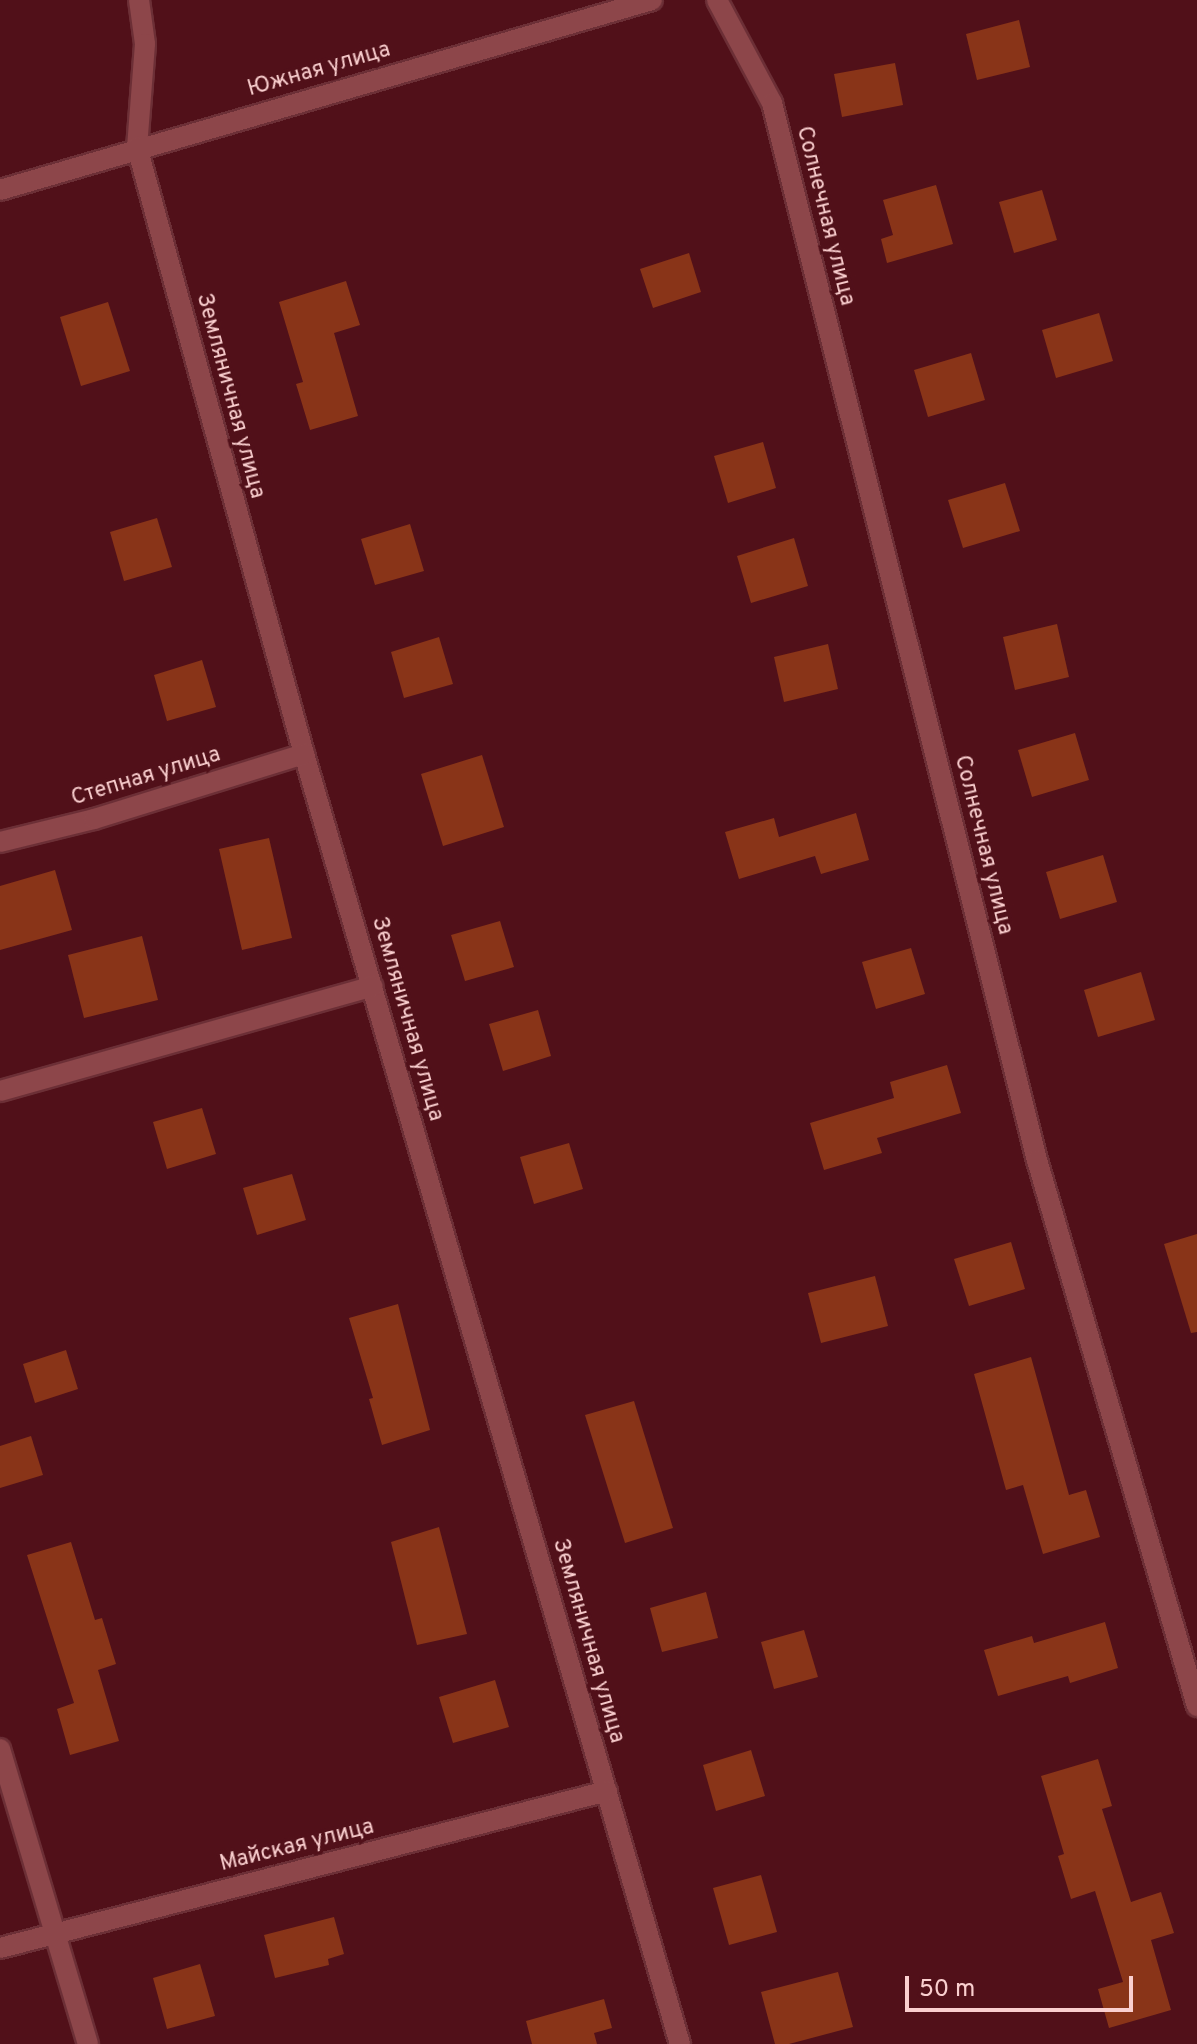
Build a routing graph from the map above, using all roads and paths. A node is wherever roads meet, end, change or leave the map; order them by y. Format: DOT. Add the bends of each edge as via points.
graph roads {
  1 [pos="139,0"];
  2 [pos="652,0"];
  3 [pos="717,0"];
  4 [pos="137,147"];
  5 [pos="0,190"];
  6 [pos="304,754"];
  7 [pos="0,842"];
  8 [pos="373,986"];
  9 [pos="0,1091"];
  10 [pos="1197,1706"];
  11 [pos="0,1749"];
  12 [pos="607,1791"];
  13 [pos="56,1932"];
  14 [pos="0,1948"];
  15 [pos="88,2044"];
  16 [pos="680,2044"];
  1 -- 4 [label="street, Земляничная улица" via="145,44"];
  2 -- 4 [label="street, Южная улица"];
  3 -- 10 [label="street, Солнечная улица" via="772,103 1037,1160"];
  4 -- 5 [label="street, Южная улица"];
  4 -- 6 [label="street, Земляничная улица"];
  6 -- 7 [label="street, Степная улица" via="94,819"];
  6 -- 8 [label="street, Земляничная улица"];
  8 -- 9 [label="street"];
  8 -- 12 [label="street, Земляничная улица"];
  11 -- 13 [label="street"];
  12 -- 13 [label="street, Майская улица"];
  12 -- 16 [label="street, Земляничная улица"];
  13 -- 14 [label="street, Майская улица"];
  13 -- 15 [label="street"];
}
